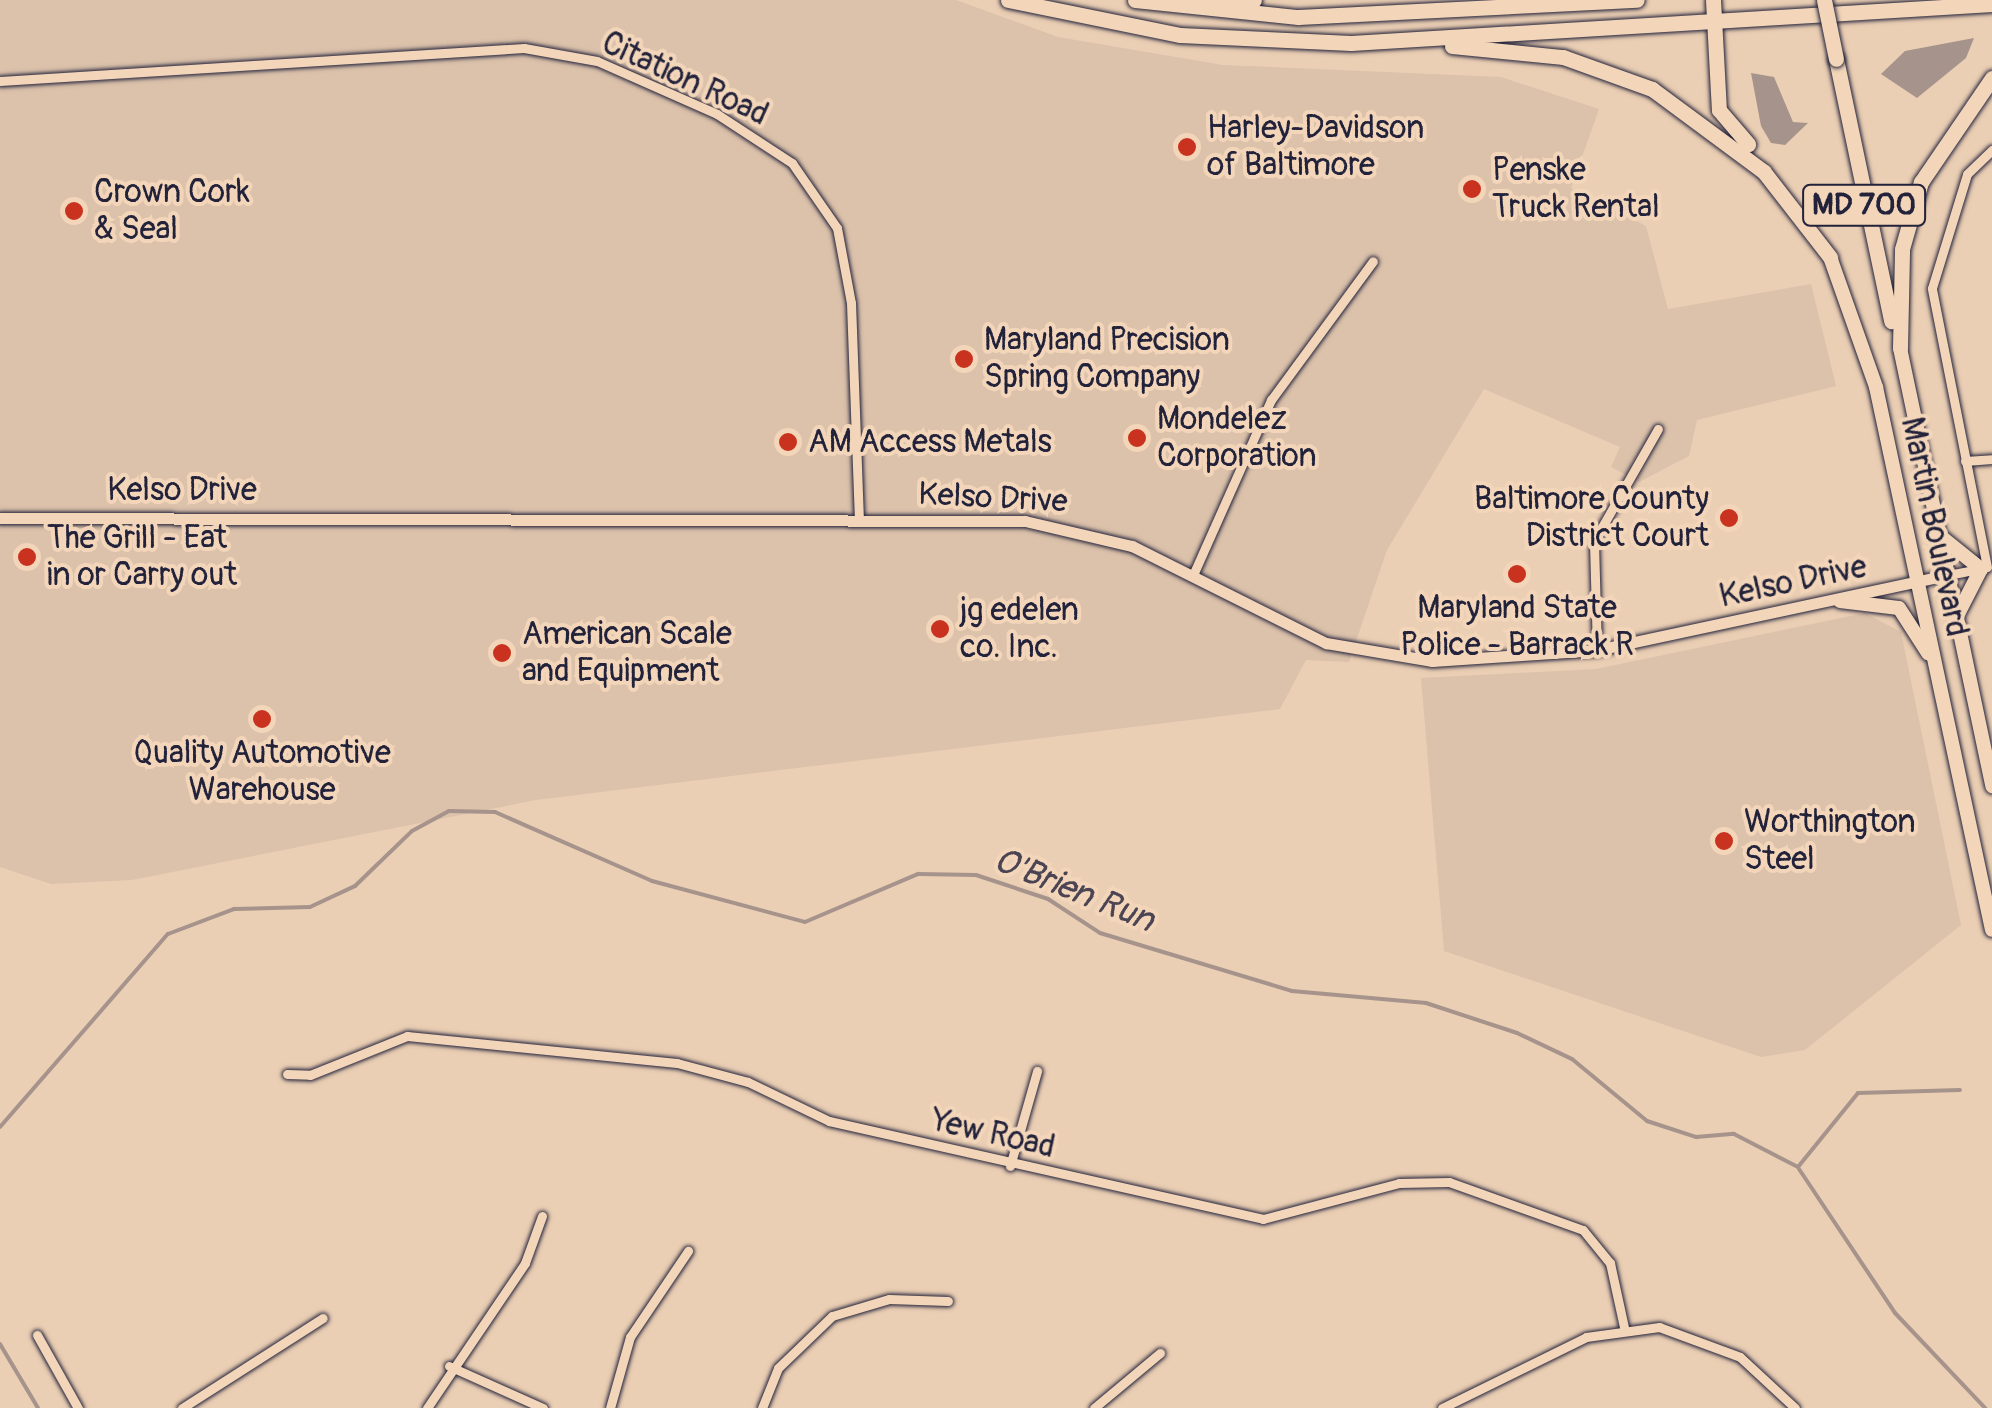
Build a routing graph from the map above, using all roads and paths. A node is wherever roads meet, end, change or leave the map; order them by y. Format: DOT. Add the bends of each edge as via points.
graph roads {
  1 [pos="1008,0"];
  2 [pos="1135,0"];
  3 [pos="1254,0"];
  4 [pos="1637,0"];
  5 [pos="1713,0"];
  6 [pos="1824,0"];
  7 [pos="1157,4"];
  8 [pos="1992,4"];
  9 [pos="1713,21"];
  10 [pos="1147,30"];
  11 [pos="1393,42"];
  12 [pos="1992,78"];
  13 [pos="0,80"];
  14 [pos="1992,150"];
  15 [pos="1830,257"];
  16 [pos="1372,261"];
  17 [pos="1900,348"];
  18 [pos="1658,429"];
  19 [pos="1992,458"];
  20 [pos="1965,461"];
  21 [pos="0,518"];
  22 [pos="859,520"];
  23 [pos="1940,535"];
  24 [pos="1987,567"];
  25 [pos="1193,575"];
  26 [pos="1948,576"];
  27 [pos="1919,582"];
  28 [pos="1840,601"];
  29 [pos="1959,626"];
  30 [pos="1597,650"];
  31 [pos="1936,667"];
  32 [pos="1992,786"];
  33 [pos="1991,922"];
  34 [pos="1037,1070"];
  35 [pos="287,1074"];
  36 [pos="1010,1166"];
  37 [pos="542,1216"];
  38 [pos="688,1250"];
  39 [pos="948,1301"];
  40 [pos="323,1318"];
  41 [pos="1624,1327"];
  42 [pos="36,1335"];
  43 [pos="1160,1352"];
  44 [pos="449,1366"];
  45 [pos="78,1408"];
  46 [pos="182,1408"];
  47 [pos="427,1408"];
  48 [pos="543,1408"];
  49 [pos="610,1408"];
  50 [pos="762,1408"];
  51 [pos="1094,1408"];
  52 [pos="1442,1408"];
  53 [pos="1795,1408"];
  1 -- 10 [label="highway"];
  2 -- 7 [label="highway"];
  3 -- 7 [label="highway"];
  4 -- 7 [label="highway" via="1338,17"];
  5 -- 9 [label="highway"];
  6 -- 17 [label="highway, MD 700, bridge"];
  7 -- 10 [label="highway"];
  8 -- 9 [label="highway"];
  9 -- 11 [label="highway"];
  9 -- 15 [label="highway, MD 700" via="1722,117 1788,189"];
  10 -- 11 [label="highway"];
  11 -- 15 [label="highway" via="1563,57 1652,89 1749,159"];
  12 -- 17 [label="highway" via="1921,182 1900,264"];
  13 -- 22 [label="street, Citation Road" via="524,48 597,62 717,114 792,164 837,228 851,303"];
  14 -- 20 [label="street" via="1967,174 1932,288"];
  15 -- 27 [label="main road, Martin Boulevard / MD 700" via="1869,360"];
  16 -- 25 [label="street" via="1271,400"];
  17 -- 23 [label="main road, Martin Boulevard / MD 700"];
  18 -- 30 [label="street" via="1594,541"];
  19 -- 20 [label="street"];
  20 -- 24 [label="street"];
  21 -- 22 [label="street, Kelso Drive"];
  22 -- 25 [label="street, Kelso Drive" via="1058,526"];
  23 -- 24 [label="main road"];
  23 -- 26 [label="main road, Martin Boulevard / MD 700"];
  24 -- 26 [label="street"];
  24 -- 29 [label="main road" via="1966,587"];
  25 -- 30 [label="street, Kelso Drive" via="1278,624 1353,650 1468,662"];
  26 -- 27 [label="street, Kelso Drive"];
  26 -- 29 [label="main road, Martin Boulevard / MD 700"];
  27 -- 28 [label="street, Kelso Drive"];
  27 -- 31 [label="main road, Martin Boulevard / MD 700"];
  28 -- 30 [label="street, Kelso Drive"];
  28 -- 31 [label="main road" via="1899,608"];
  29 -- 32 [label="main road, Martin Boulevard / MD 700"];
  31 -- 33 [label="main road, Martin Boulevard / MD 700"];
  34 -- 36 [label="street"];
  35 -- 36 [label="street, Yew Road" via="310,1075 407,1036 677,1063 748,1082 829,1121"];
  36 -- 41 [label="street, Yew Road" via="1278,1220 1414,1180 1471,1188 1571,1222 1594,1240 1610,1263"];
  37 -- 44 [label="street" via="525,1263"];
  38 -- 49 [label="street" via="630,1337"];
  39 -- 50 [label="street" via="889,1299 832,1316 778,1368"];
  40 -- 46 [label="street"];
  41 -- 52 [label="street"];
  41 -- 53 [label="street" via="1717,1344"];
  42 -- 45 [label="street"];
  43 -- 51 [label="street"];
  44 -- 47 [label="street"];
  44 -- 48 [label="street"];
}
